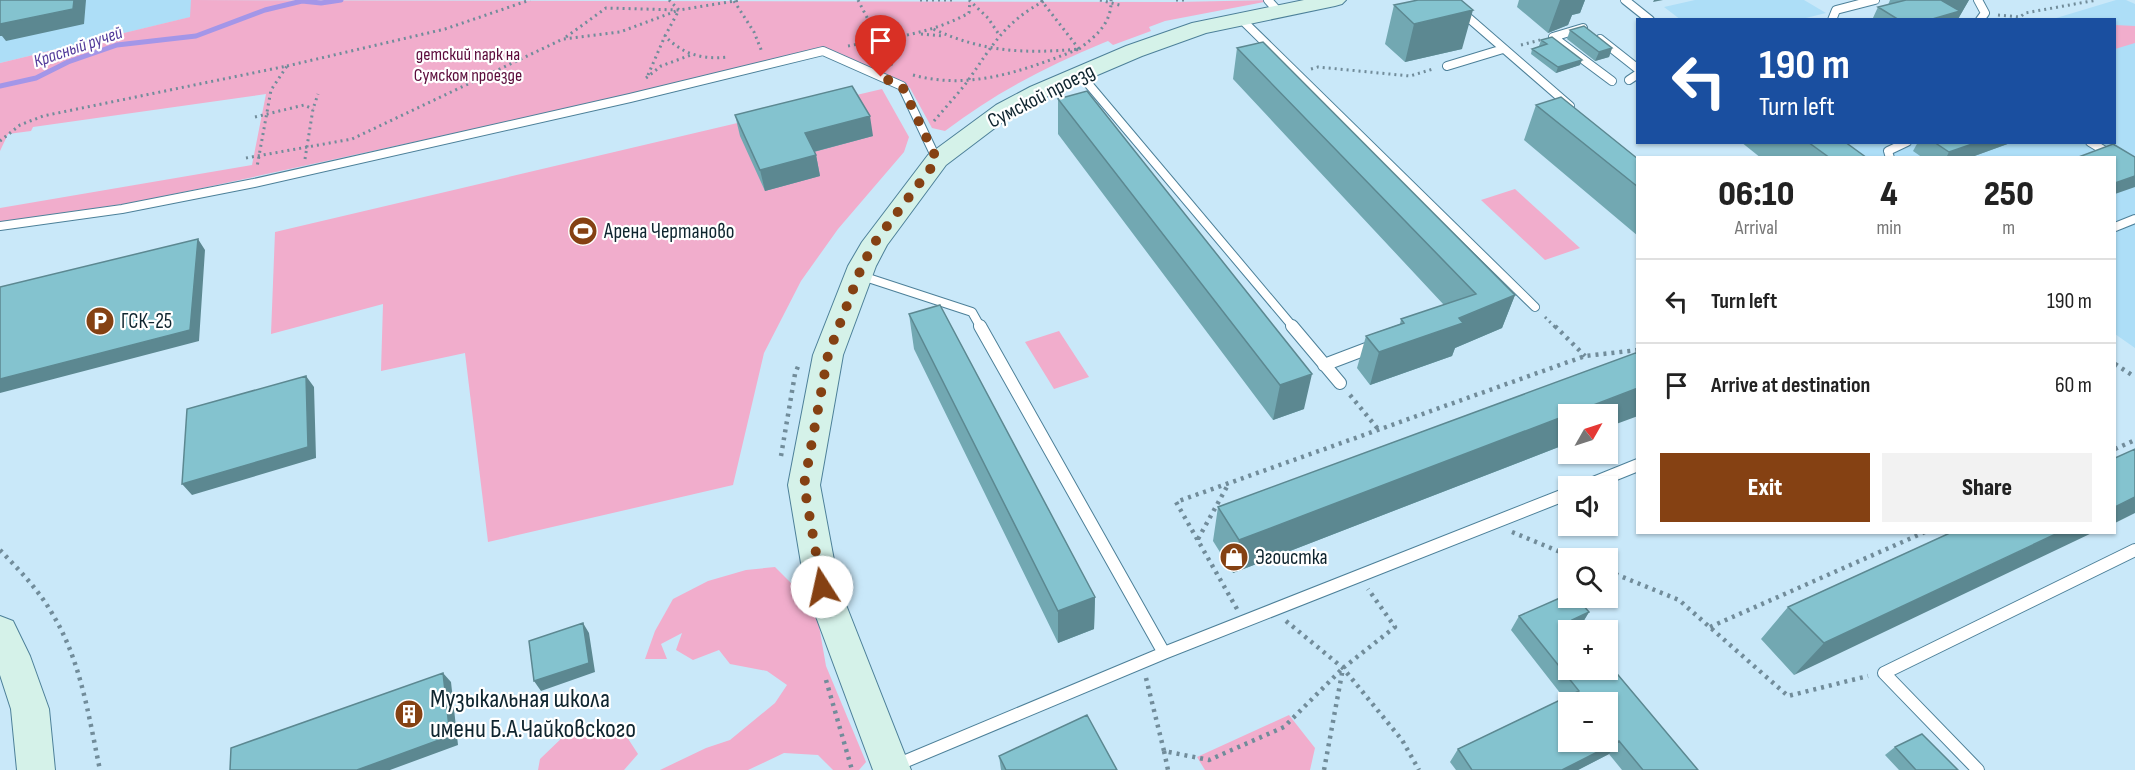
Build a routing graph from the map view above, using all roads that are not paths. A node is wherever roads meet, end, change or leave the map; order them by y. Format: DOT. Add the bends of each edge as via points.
graph roads {
  1 [pos="1335,0"];
  2 [pos="1448,0"];
  3 [pos="1625,0"];
  4 [pos="1875,0"];
  5 [pos="1978,0"];
  6 [pos="1272,5"];
  7 [pos="1983,16"];
  8 [pos="1240,18"];
  9 [pos="1648,18"];
  10 [pos="1833,18"];
  11 [pos="1503,49"];
  12 [pos="1083,65"];
  13 [pos="1447,66"];
  14 [pos="1636,67"];
  15 [pos="1636,75"];
  16 [pos="1629,80"];
  17 [pos="1612,81"];
  18 [pos="1579,114"];
  19 [pos="1903,144"];
  20 [pos="2093,144"];
  21 [pos="930,147"];
  22 [pos="1889,156"];
  23 [pos="2113,156"];
  24 [pos="2116,158"];
  25 [pos="2135,169"];
  26 [pos="2135,219"];
  27 [pos="0,226"];
  28 [pos="2116,227"];
  29 [pos="859,275"];
  30 [pos="1535,307"];
  31 [pos="1386,341"];
  32 [pos="1324,365"];
  33 [pos="1340,383"];
  34 [pos="1636,466"];
  35 [pos="1611,476"];
  36 [pos="1558,498"];
  37 [pos="2135,550"];
  38 [pos="0,632"];
  39 [pos="1164,653"];
  40 [pos="891,769"];
  41 [pos="36,770"];
  42 [pos="1978,770"];
  1 -- 6 [label="street, Сумской проезд"];
  2 -- 11 [label="lane"];
  3 -- 9 [label="lane"];
  4 -- 10 [label="lane" via="1836,10"];
  5 -- 7 [label="lane"];
  6 -- 8 [label="street, Сумской проезд"];
  8 -- 12 [label="street, Сумской проезд"];
  8 -- 30 [label="lane"];
  11 -- 13 [label="lane"];
  11 -- 18 [label="lane"];
  12 -- 21 [label="street, Сумской проезд" via="968,135"];
  12 -- 32 [label="lane"];
  14 -- 17 [label="lane" via="1584,27 1553,37"];
  15 -- 16 [label="lane"];
  19 -- 22 [label="lane" via="1888,151"];
  20 -- 23 [label="lane"];
  21 -- 27 [label="lane" via="902,86 823,51 254,183 122,209"];
  21 -- 29 [label="street, Сумской проезд"];
  24 -- 25 [label="lane"];
  26 -- 28 [label="lane"];
  29 -- 39 [label="lane" via="972,312"];
  29 -- 40 [label="street, Сумской проезд" via="828,355 804,485 822,587"];
  31 -- 32 [label="lane"];
  32 -- 33 [label="lane"];
  34 -- 35 [label="lane"];
  36 -- 39 [label="lane"];
  37 -- 42 [label="lane" via="1884,673"];
  38 -- 41 [label="street" via="30,710"];
  39 -- 40 [label="lane"];
}
